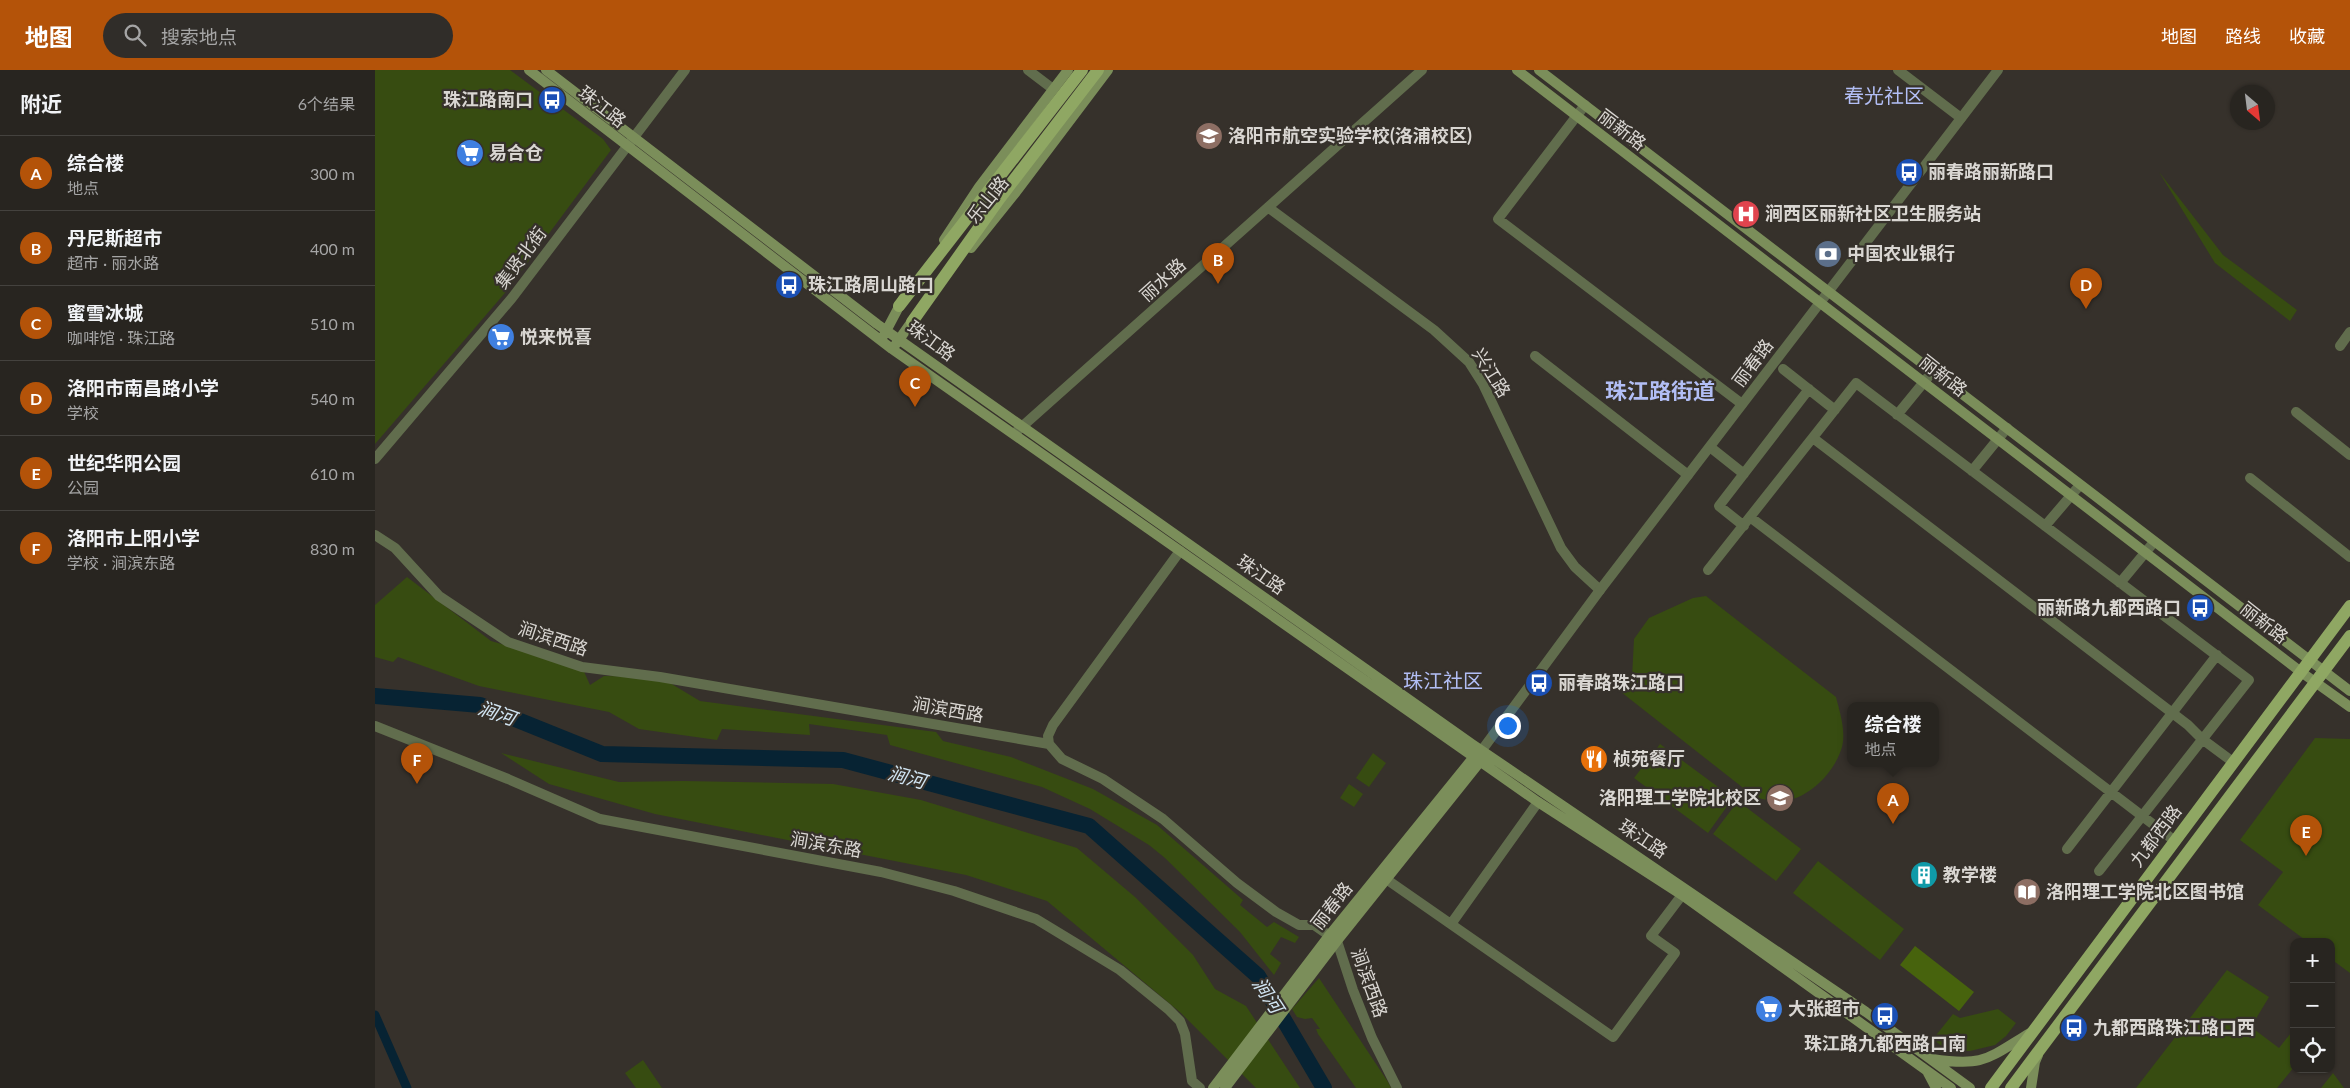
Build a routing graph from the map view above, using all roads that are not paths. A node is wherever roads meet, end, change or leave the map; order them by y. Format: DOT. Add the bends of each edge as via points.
graph roads {
  1 [pos="529,70"];
  2 [pos="546,70"];
  3 [pos="685,70"];
  4 [pos="1028,70"];
  5 [pos="1068,70"];
  6 [pos="1082,70"];
  7 [pos="1098,70"];
  8 [pos="1108,70"];
  9 [pos="1422,70"];
  10 [pos="1517,70"];
  11 [pos="1539,70"];
  12 [pos="1899,70"];
  13 [pos="1997,70"];
  14 [pos="1053,90"];
  15 [pos="1585,106"];
  16 [pos="1577,116"];
  17 [pos="1961,118"];
  18 [pos="629,142"];
  19 [pos="995,195"];
  20 [pos="1269,208"];
  21 [pos="1828,291"];
  22 [pos="1820,301"];
  23 [pos="899,306"];
  24 [pos="911,322"];
  25 [pos="887,330"];
  26 [pos="2350,332"];
  27 [pos="900,338"];
  28 [pos="880,340"];
  29 [pos="2340,346"];
  30 [pos="892,349"];
  31 [pos="1535,356"];
  32 [pos="1783,369"];
  33 [pos="1933,372"];
  34 [pos="1924,382"];
  35 [pos="1809,389"];
  36 [pos="1742,404"];
  37 [pos="1835,410"];
  38 [pos="2295,412"];
  39 [pos="1897,415"];
  40 [pos="2007,428"];
  41 [pos="1019,430"];
  42 [pos="1813,438"];
  43 [pos="1998,439"];
  44 [pos="1710,447"];
  45 [pos="2350,455"];
  46 [pos="375,458"];
  47 [pos="1972,471"];
  48 [pos="1743,474"];
  49 [pos="1688,475"];
  50 [pos="2250,478"];
  51 [pos="2080,485"];
  52 [pos="2072,495"];
  53 [pos="1747,522"];
  54 [pos="2045,526"];
  55 [pos="375,535"];
  56 [pos="2154,542"];
  57 [pos="1180,551"];
  58 [pos="2145,552"];
  59 [pos="2350,557"];
  60 [pos="1708,570"];
  61 [pos="2120,582"];
  62 [pos="1600,590"];
  63 [pos="2350,606"];
  64 [pos="2350,636"];
  65 [pos="2217,655"];
  66 [pos="2309,661"];
  67 [pos="2301,672"];
  68 [pos="2323,672"];
  69 [pos="2316,683"];
  70 [pos="2350,691"];
  71 [pos="2350,707"];
  72 [pos="2172,713"];
  73 [pos="375,726"];
  74 [pos="2202,739"];
  75 [pos="1049,744"];
  76 [pos="1482,750"];
  77 [pos="1476,759"];
  78 [pos="2233,762"];
  79 [pos="2111,792"];
  80 [pos="1538,802"];
  81 [pos="2142,816"];
  82 [pos="2175,841"];
  83 [pos="2067,849"];
  84 [pos="2099,871"];
  85 [pos="1386,879"];
  86 [pos="1681,896"];
  87 [pos="1451,924"];
  88 [pos="1333,939"];
  89 [pos="2033,1032"];
  90 [pos="2043,1046"];
  91 [pos="1930,1058"];
  92 [pos="1926,1070"];
  93 [pos="1200,1088"];
  94 [pos="1213,1088"];
  95 [pos="1225,1088"];
  96 [pos="1397,1088"];
  97 [pos="1935,1088"];
  98 [pos="1951,1088"];
  99 [pos="1970,1088"];
  100 [pos="1991,1088"];
  101 [pos="2011,1088"];
  102 [pos="2031,1088"];
  1 -- 18 [label="main road, 珠江路"];
  2 -- 18 [label="main road, 珠江路"];
  3 -- 18 [label="street, 集贤北街"];
  4 -- 14 [label="street"];
  5 -- 14 [label="main road, 乐山路"];
  6 -- 19 [label="main road"];
  7 -- 19 [label="main road"];
  8 -- 24 [label="main road, 乐山路" via="1016,192"];
  9 -- 20 [label="street, 丽水路"];
  10 -- 16 [label="main road, 丽新路"];
  11 -- 15 [label="main road, 丽新路"];
  12 -- 17 [label="street"];
  13 -- 17 [label="street, 丽春路"];
  14 -- 23 [label="main road, 乐山路" via="979,187"];
  15 -- 16 [label="street"];
  15 -- 21 [label="main road, 丽新路"];
  16 -- 22 [label="main road, 丽新路"];
  16 -- 36 [label="street" via="1498,219"];
  17 -- 21 [label="street, 丽春路"];
  18 -- 25 [label="main road, 珠江路"];
  18 -- 28 [label="main road, 珠江路"];
  18 -- 46 [label="street, 集贤北街" via="512,298"];
  19 -- 23 [label="main road"];
  19 -- 24 [label="main road"];
  20 -- 41 [label="street, 丽水路"];
  20 -- 62 [label="street, 兴江路" via="1434,330 1469,362 1483,384 1561,548 1575,567"];
  21 -- 22 [label="street, 丽春路"];
  21 -- 33 [label="main road, 丽新路"];
  22 -- 34 [label="main road, 丽新路"];
  22 -- 36 [label="street, 丽春路"];
  23 -- 25 [label="main road, 乐山路"];
  24 -- 27 [label="main road, 乐山路"];
  25 -- 27 [label="main road, 珠江路"];
  25 -- 28 [label="main road, 乐山路"];
  26 -- 29 [label="street"];
  27 -- 30 [label="main road, 乐山路"];
  27 -- 41 [label="main road, 珠江路"];
  28 -- 30 [label="main road, 珠江路"];
  30 -- 41 [label="main road, 珠江路"];
  31 -- 49 [label="street"];
  32 -- 35 [label="street"];
  33 -- 34 [label="street"];
  33 -- 40 [label="main road, 丽新路"];
  34 -- 39 [label="street"];
  34 -- 43 [label="main road, 丽新路"];
  35 -- 37 [label="street"];
  35 -- 48 [label="street"];
  36 -- 44 [label="street, 丽春路"];
  37 -- 39 [label="street" via="1856,383"];
  37 -- 42 [label="street"];
  38 -- 45 [label="street"];
  39 -- 47 [label="street"];
  40 -- 43 [label="street"];
  40 -- 51 [label="main road, 丽新路"];
  41 -- 57 [label="main road, 珠江路"];
  41 -- 76 [label="main road, 珠江路"];
  42 -- 53 [label="street"];
  42 -- 72 [label="street"];
  43 -- 47 [label="street"];
  43 -- 52 [label="main road, 丽新路"];
  44 -- 48 [label="street"];
  44 -- 49 [label="street, 丽春路"];
  47 -- 54 [label="street"];
  48 -- 53 [label="street" via="1719,506"];
  49 -- 62 [label="street, 丽春路"];
  50 -- 59 [label="street"];
  51 -- 52 [label="street"];
  51 -- 56 [label="main road, 丽新路"];
  52 -- 54 [label="street"];
  52 -- 58 [label="main road, 丽新路"];
  53 -- 60 [label="street"];
  53 -- 79 [label="street"];
  54 -- 61 [label="street"];
  55 -- 75 [label="street, 涧滨西路" via="395,548 439,596 508,642 582,667 660,677"];
  56 -- 58 [label="street"];
  56 -- 66 [label="main road, 丽新路"];
  57 -- 75 [label="street" via="1053,725 1048,736"];
  57 -- 77 [label="main road, 珠江路"];
  58 -- 61 [label="street"];
  58 -- 67 [label="main road, 丽新路"];
  61 -- 65 [label="street"];
  62 -- 76 [label="street, 丽春路"];
  63 -- 66 [label="main road, 九都西路"];
  64 -- 68 [label="main road, 九都西路"];
  65 -- 72 [label="street"];
  65 -- 74 [label="street" via="2249,680"];
  66 -- 67 [label="main road, 九都西路"];
  66 -- 68 [label="main road, 丽新路"];
  67 -- 69 [label="main road, 丽新路"];
  67 -- 78 [label="main road, 九都西路"];
  68 -- 69 [label="main road, 九都西路"];
  68 -- 70 [label="main road, 丽新路"];
  69 -- 71 [label="main road, 丽新路"];
  69 -- 90 [label="main road, 九都西路"];
  72 -- 74 [label="street"];
  72 -- 79 [label="street"];
  73 -- 93 [label="street, 涧滨东路" via="600,819 881,872 954,891 1035,919 1121,970 1180,1021 1192,1081"];
  74 -- 78 [label="street"];
  74 -- 81 [label="street"];
  75 -- 88 [label="street, 涧滨西路" via="1062,759 1103,779 1163,819 1289,921 1314,925"];
  76 -- 77 [label="main road, 丽春路"];
  76 -- 91 [label="main road, 珠江路"];
  77 -- 80 [label="main road, 珠江路"];
  77 -- 85 [label="main road, 丽春路"];
  77 -- 88 [label="main road, 丽春路"];
  78 -- 82 [label="main road, 九都西路"];
  79 -- 81 [label="street"];
  79 -- 83 [label="street"];
  80 -- 86 [label="main road, 珠江路"];
  80 -- 87 [label="street"];
  81 -- 82 [label="street"];
  81 -- 84 [label="street"];
  82 -- 89 [label="main road, 九都西路"];
  85 -- 87 [label="street"];
  85 -- 88 [label="main road, 丽春路"];
  86 -- 87 [label="street" via="1651,936 1675,953 1613,1037"];
  86 -- 92 [label="main road, 珠江路"];
  88 -- 94 [label="main road, 丽春路"];
  88 -- 95 [label="main road, 丽春路"];
  88 -- 96 [label="street, 涧滨西路" via="1367,1025"];
  89 -- 91 [label="main road" via="1983,1061 1967,1063"];
  89 -- 100 [label="main road, 九都西路"];
  90 -- 101 [label="main road, 九都西路"];
  90 -- 102 [label="main road" via="2035,1062"];
  91 -- 99 [label="main road, 珠江路"];
  92 -- 97 [label="main road"];
  92 -- 98 [label="main road, 珠江路"];
}
